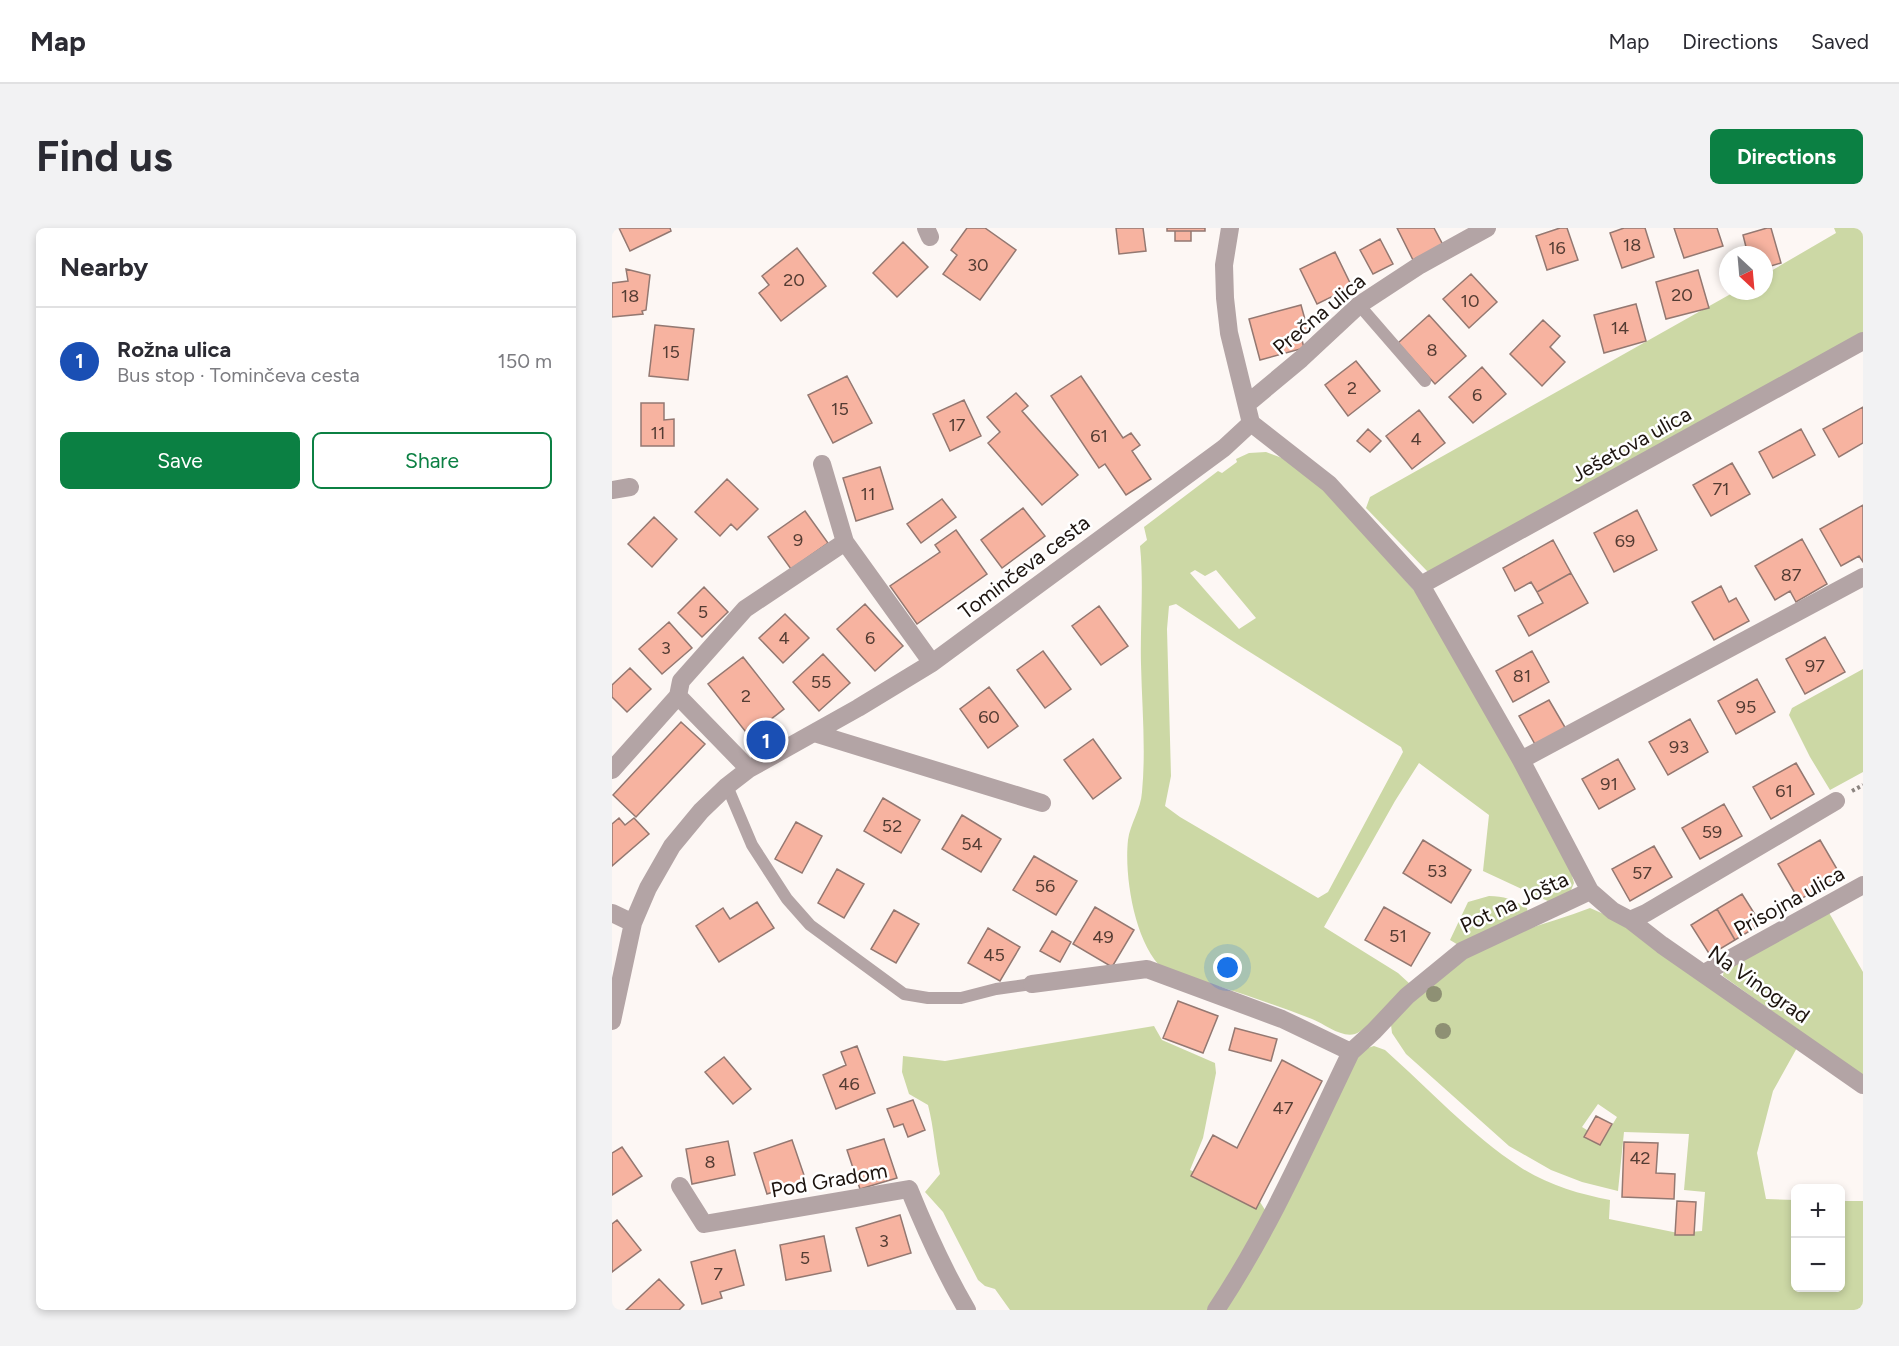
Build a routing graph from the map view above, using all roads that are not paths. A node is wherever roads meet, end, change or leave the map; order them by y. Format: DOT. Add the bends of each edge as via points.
graph roads {
  1 [pos="1230,228"];
  2 [pos="1487,228"];
  3 [pos="1359,305"];
  4 [pos="1863,341"];
  5 [pos="1425,381"];
  6 [pos="1247,404"];
  7 [pos="1251,423"];
  8 [pos="822,464"];
  9 [pos="845,542"];
  10 [pos="1863,577"];
  11 [pos="1421,585"];
  12 [pos="932,663"];
  13 [pos="678,696"];
  14 [pos="814,733"];
  15 [pos="1521,760"];
  16 [pos="749,769"];
  17 [pos="612,770"];
  18 [pos="728,786"];
  19 [pos="1836,801"];
  20 [pos="1042,803"];
  21 [pos="1863,885"];
  22 [pos="1590,891"];
  23 [pos="612,913"];
  24 [pos="1630,920"];
  25 [pos="633,923"];
  26 [pos="1704,973"];
  27 [pos="1032,984"];
  28 [pos="612,1021"];
  29 [pos="1351,1052"];
  30 [pos="1863,1085"];
  31 [pos="680,1186"];
  32 [pos="967,1310"];
  33 [pos="1216,1310"];
  1 -- 6 [label="street" via="1224,265 1225,298 1229,333"];
  2 -- 3 [label="street, Prečna ulica"];
  3 -- 5 [label="lane"];
  3 -- 6 [label="street, Prečna ulica"];
  4 -- 11 [label="street, Ješetova ulica"];
  6 -- 7 [label="street"];
  7 -- 11 [label="street" via="1329,484"];
  7 -- 12 [label="street, Tominčeva cesta" via="1224,448"];
  8 -- 9 [label="street"];
  9 -- 12 [label="street"];
  9 -- 13 [label="street" via="745,609 681,681"];
  10 -- 15 [label="street"];
  11 -- 15 [label="street"];
  12 -- 14 [label="street, Tominčeva cesta"];
  13 -- 16 [label="street"];
  13 -- 17 [label="street"];
  14 -- 16 [label="street, Tominčeva cesta"];
  14 -- 20 [label="street"];
  15 -- 22 [label="street"];
  16 -- 18 [label="street, Tominčeva cesta"];
  18 -- 25 [label="street, Tominčeva cesta" via="672,846"];
  18 -- 27 [label="lane" via="752,845 787,899 810,925 904,994 961,998"];
  19 -- 24 [label="street"];
  21 -- 26 [label="street, Prisojna ulica"];
  22 -- 24 [label="street, Pot na Jošta"];
  22 -- 29 [label="street, Pot na Jošta" via="1462,951 1407,996"];
  23 -- 25 [label="street"];
  24 -- 26 [label="street, Na Vinograd"];
  25 -- 28 [label="street, Tominčeva cesta"];
  26 -- 30 [label="street, Na Vinograd"];
  27 -- 29 [label="street" via="1147,969 1282,1019"];
  29 -- 33 [label="street, Pot na Jošta" via="1269,1221"];
  31 -- 32 [label="street, Pod Gradom" via="704,1224 909,1189 929,1238"];
}
